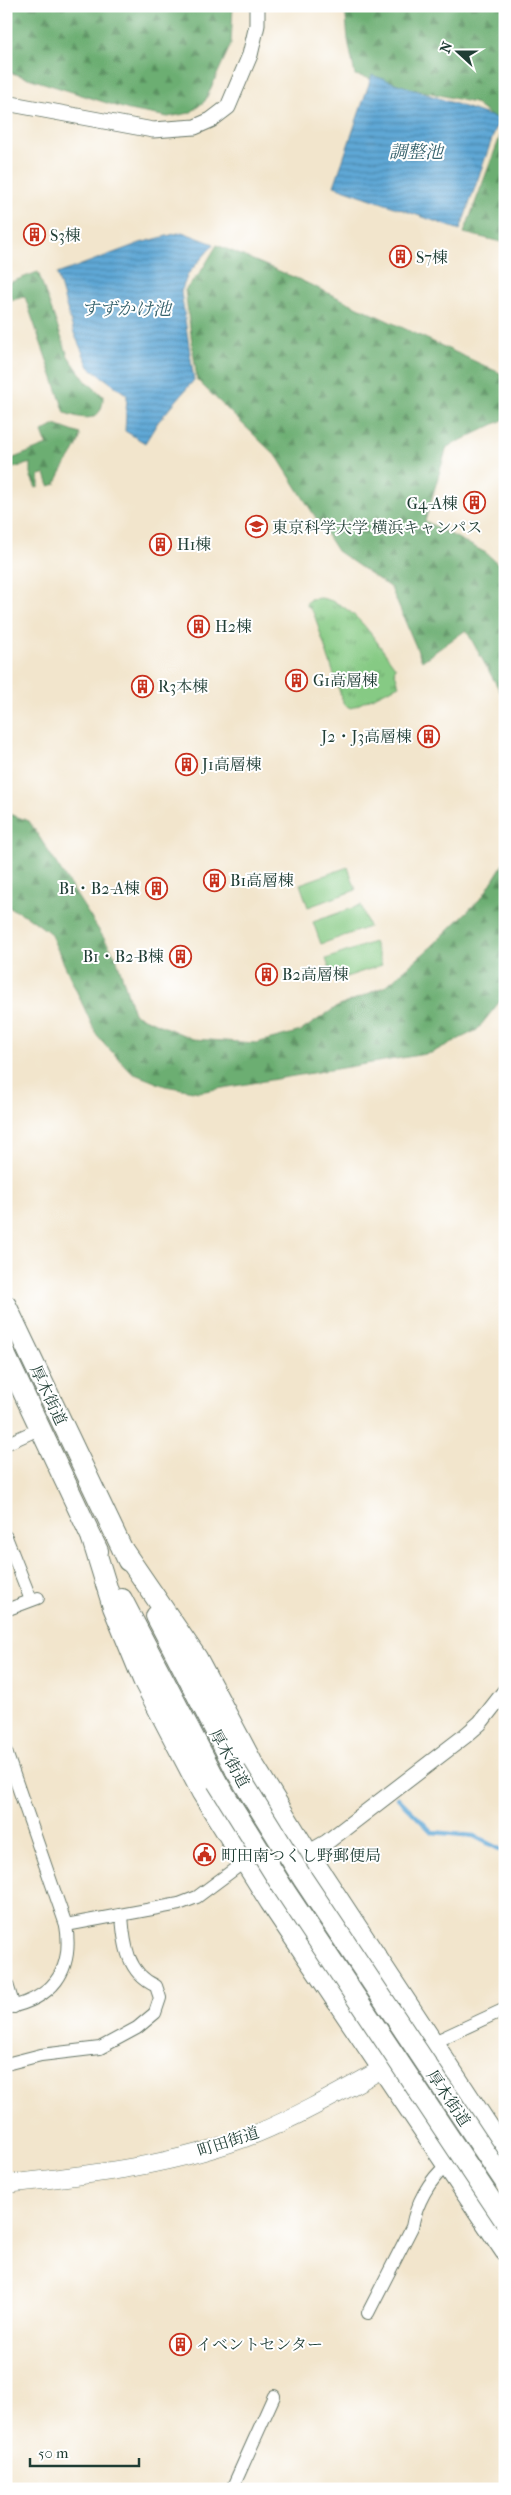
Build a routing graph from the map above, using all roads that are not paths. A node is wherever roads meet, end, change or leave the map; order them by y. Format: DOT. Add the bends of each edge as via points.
graph roads {
  1 [pos="258,6"];
  2 [pos="6,103"];
  3 [pos="6,1305"];
  4 [pos="6,1356"];
  5 [pos="41,1428"];
  6 [pos="6,1444"];
  7 [pos="6,1537"];
  8 [pos="92,1539"];
  9 [pos="123,1550"];
  10 [pos="6,1610"];
  11 [pos="505,1691"];
  12 [pos="6,1752"];
  13 [pos="308,1854"];
  14 [pos="244,1862"];
  15 [pos="270,1902"];
  16 [pos="122,1916"];
  17 [pos="66,1925"];
  18 [pos="6,1981"];
  19 [pos="10,2008"];
  20 [pos="505,2009"];
  21 [pos="432,2043"];
  22 [pos="6,2064"];
  23 [pos="382,2068"];
  24 [pos="505,2152"];
  25 [pos="447,2165"];
  26 [pos="505,2182"];
  27 [pos="6,2184"];
  28 [pos="505,2221"];
  29 [pos="505,2251"];
  30 [pos="368,2313"];
  31 [pos="274,2396"];
  32 [pos="232,2489"];
  1 -- 2 [label="street" via="250,55 228,107 195,128 154,130"];
  3 -- 9 [label="highway, 厚木街道"];
  4 -- 5 [label="highway, 厚木街道"];
  5 -- 6 [label="street"];
  5 -- 8 [label="highway, 厚木街道"];
  7 -- 10 [label="street" via="35,1599"];
  8 -- 14 [label="highway" via="112,1607 143,1680 202,1793"];
  8 -- 28 [label="highway, 厚木街道, bridge" via="217,1782 285,1891"];
  9 -- 13 [label="highway" via="197,1658 252,1762"];
  9 -- 26 [label="highway, 厚木街道, bridge" via="236,1772 303,1879"];
  11 -- 13 [label="street" via="480,1723 465,1736"];
  12 -- 17 [label="street"];
  13 -- 15 [label="highway" via="278,1874 269,1892"];
  13 -- 21 [label="highway"];
  14 -- 15 [label="highway"];
  14 -- 16 [label="street" via="197,1897 159,1910"];
  15 -- 23 [label="highway"];
  16 -- 17 [label="street"];
  16 -- 22 [label="street" via="124,1945 132,1965 144,1981 156,1986 160,1998 155,2013 137,2028 100,2048 41,2055"];
  17 -- 19 [label="street" via="69,1952 56,1983 43,1995"];
  18 -- 19 [label="street"];
  20 -- 21 [label="street"];
  21 -- 23 [label="main road, 町田街道"];
  21 -- 24 [label="highway"];
  23 -- 25 [label="highway"];
  23 -- 27 [label="main road, 町田街道" via="298,2115 211,2148 153,2164"];
  25 -- 29 [label="highway"];
  25 -- 30 [label="street" via="432,2180"];
  31 -- 32 [label="street"];
}
